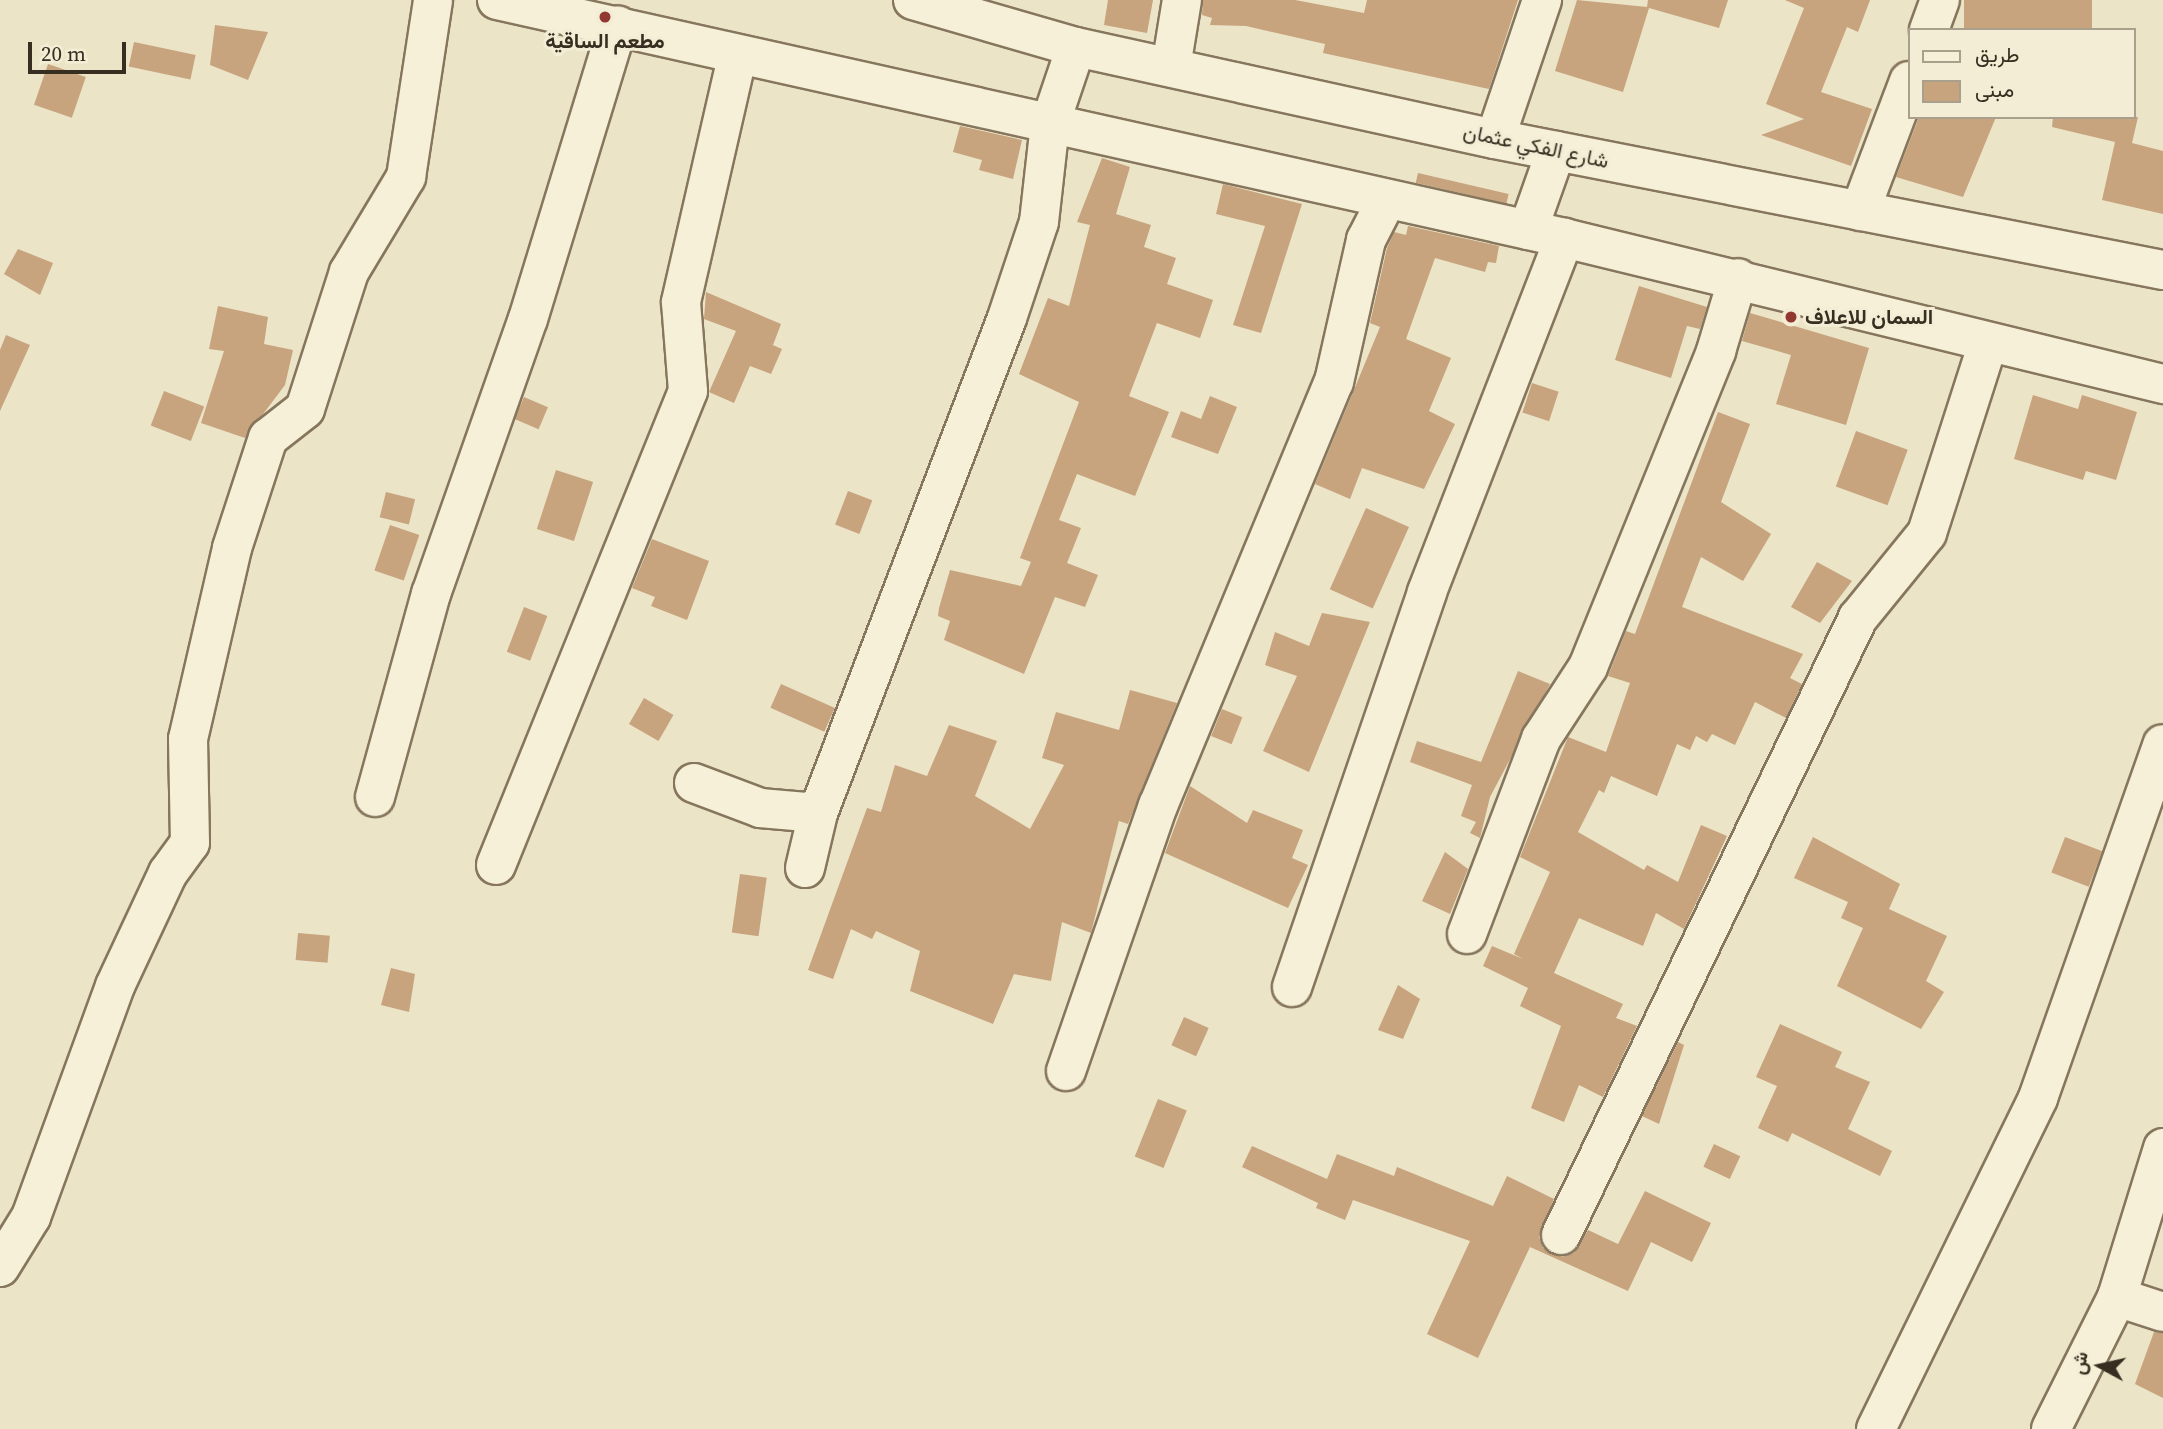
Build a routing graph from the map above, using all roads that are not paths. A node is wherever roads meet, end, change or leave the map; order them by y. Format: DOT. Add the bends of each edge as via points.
graph roads {
  1 [pos="433,0"];
  2 [pos="497,0"];
  3 [pos="1182,0"];
  4 [pos="1542,0"];
  5 [pos="1940,0"];
  6 [pos="923,2"];
  7 [pos="618,24"];
  8 [pos="1929,28"];
  9 [pos="1076,47"];
  10 [pos="737,57"];
  11 [pos="1171,67"];
  12 [pos="1908,84"];
  13 [pos="1050,124"];
  14 [pos="1495,139"];
  15 [pos="1556,151"];
  16 [pos="1387,199"];
  17 [pos="1860,211"];
  18 [pos="1546,234"];
  19 [pos="2163,270"];
  20 [pos="1738,278"];
  21 [pos="1988,342"];
  22 [pos="2163,384"];
  23 [pos="2163,744"];
  24 [pos="694,783"];
  25 [pos="375,797"];
  26 [pos="818,813"];
  27 [pos="496,865"];
  28 [pos="805,867"];
  29 [pos="1466,934"];
  30 [pos="1292,987"];
  31 [pos="1066,1071"];
  32 [pos="2163,1148"];
  33 [pos="1561,1235"];
  34 [pos="0,1267"];
  35 [pos="2118,1297"];
  36 [pos="2163,1312"];
  37 [pos="1876,1429"];
  38 [pos="2051,1429"];
  1 -- 34 [label="street" via="406,177 349,272 306,409 268,438 232,548 188,739 190,843 168,873 115,986 31,1217"];
  2 -- 7 [label="street"];
  3 -- 11 [label="street"];
  4 -- 14 [label="street"];
  5 -- 8 [label="street"];
  6 -- 9 [label="street, شارع الفكي عثمان"];
  7 -- 10 [label="street"];
  7 -- 25 [label="street" via="528,319 431,594"];
  9 -- 11 [label="street, شارع الفكي عثمان"];
  9 -- 13 [label="street"];
  10 -- 13 [label="street"];
  10 -- 27 [label="street" via="681,302 688,391"];
  11 -- 14 [label="street, شارع الفكي عثمان"];
  12 -- 17 [label="street"];
  13 -- 16 [label="street"];
  13 -- 26 [label="street" via="1039,222 1007,318"];
  14 -- 15 [label="street, شارع الفكي عثمان"];
  15 -- 17 [label="street, شارع الفكي عثمان"];
  15 -- 18 [label="street"];
  16 -- 18 [label="street"];
  16 -- 31 [label="street" via="1366,240 1334,382 1158,806"];
  17 -- 19 [label="street, شارع الفكي عثمان"];
  18 -- 20 [label="street"];
  18 -- 30 [label="street"];
  20 -- 21 [label="street"];
  20 -- 29 [label="street" via="1716,351 1593,654 1541,739"];
  21 -- 22 [label="street"];
  21 -- 33 [label="street" via="1927,533 1858,618"];
  23 -- 37 [label="street" via="2038,1098"];
  24 -- 26 [label="street" via="760,808"];
  26 -- 28 [label="street"];
  32 -- 35 [label="street"];
  35 -- 36 [label="street"];
  35 -- 38 [label="street"];
}
